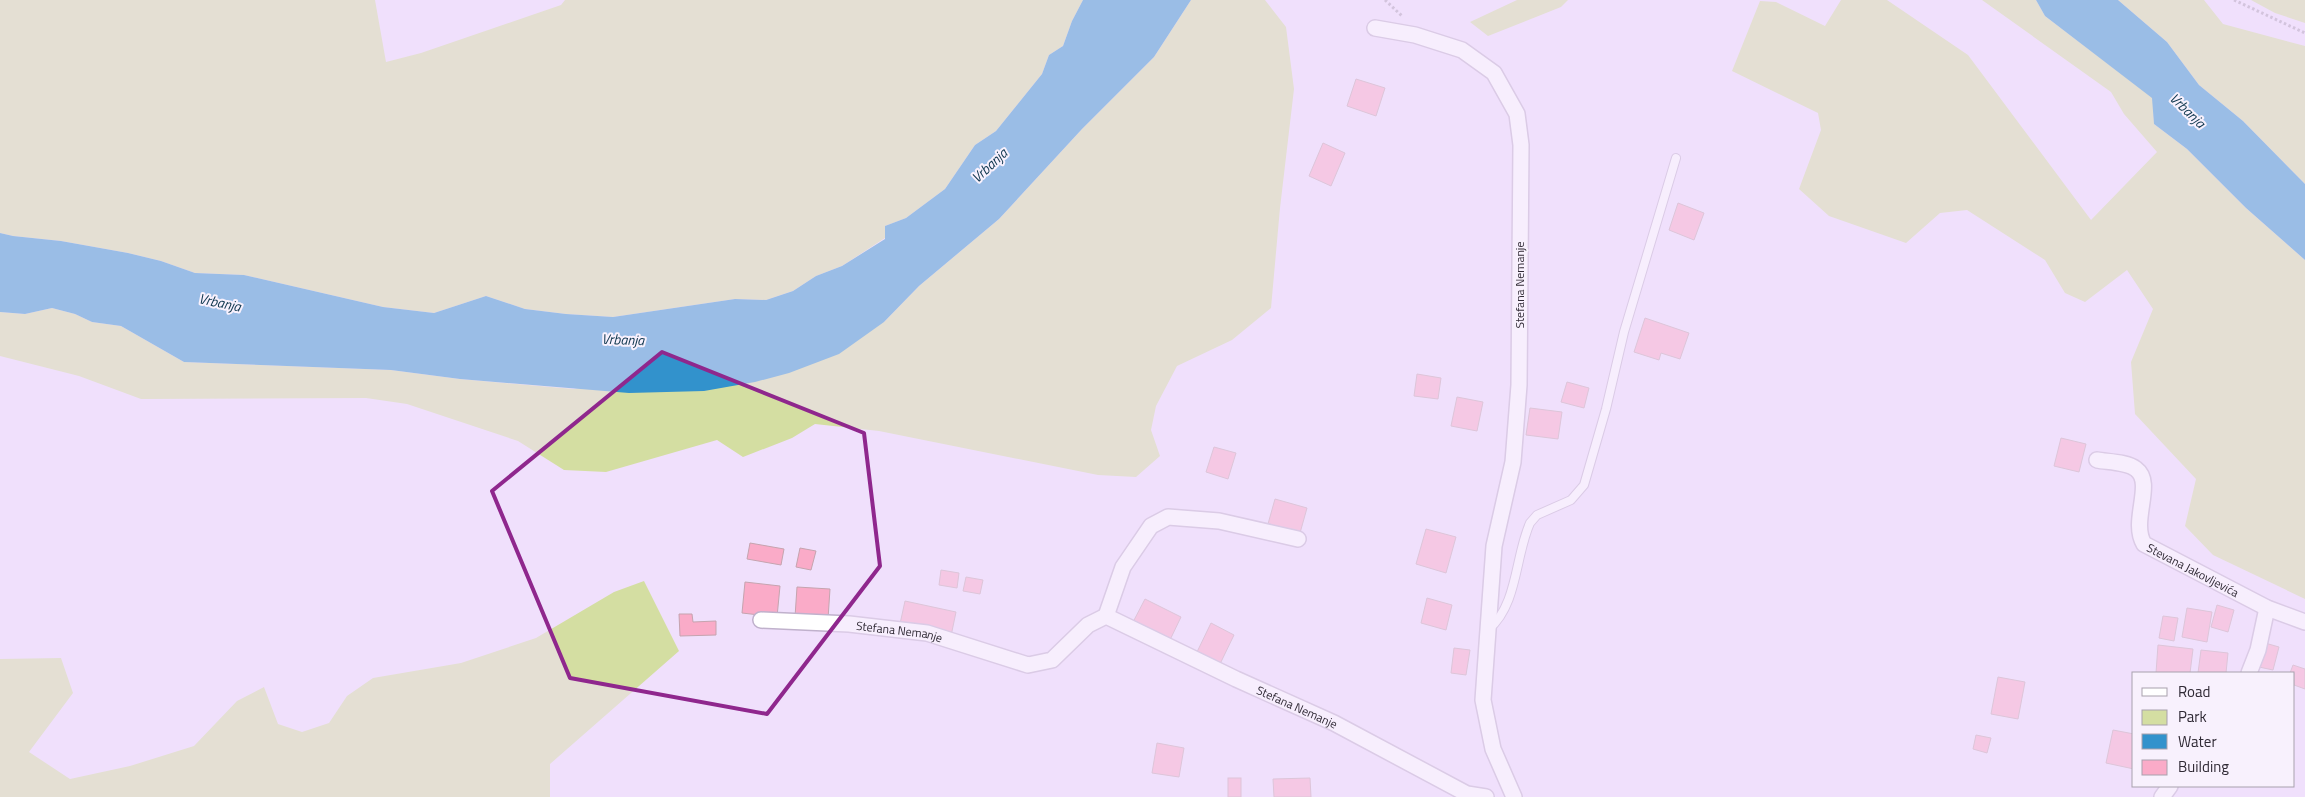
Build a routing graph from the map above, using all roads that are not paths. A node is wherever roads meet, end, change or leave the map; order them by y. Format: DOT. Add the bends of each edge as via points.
graph roads {
  1 [pos="1374,28"];
  2 [pos="1676,158"];
  3 [pos="2097,460"];
  4 [pos="1298,539"];
  5 [pos="2267,608"];
  6 [pos="1106,616"];
  7 [pos="762,620"];
  8 [pos="2305,622"];
  9 [pos="1487,631"];
  10 [pos="2249,672"];
  11 [pos="1486,797"];
  12 [pos="1514,797"];
  1 -- 9 [label="street, Stefana Nemanje" via="1414,35 1462,50 1494,73 1517,114 1520,145 1519,385 1513,462 1494,546"];
  2 -- 9 [label="lane" via="1624,332 1584,485 1571,500 1537,515 1530,523 1504,610"];
  3 -- 5 [label="street, Stevana Jakovljevića" via="2135,468 2141,474 2144,488 2138,525 2144,544"];
  4 -- 6 [label="street" via="1220,521 1168,517 1151,526 1123,567"];
  5 -- 8 [label="street, Stevana Jakovljevića"];
  5 -- 10 [label="street"];
  6 -- 7 [label="street, Stefana Nemanje" via="1088,624 1052,660 1028,665 927,633 849,624"];
  6 -- 11 [label="street, Stefana Nemanje" via="1334,723 1467,794"];
  9 -- 12 [label="street, Stefana Nemanje" via="1483,700 1493,749"];
}
